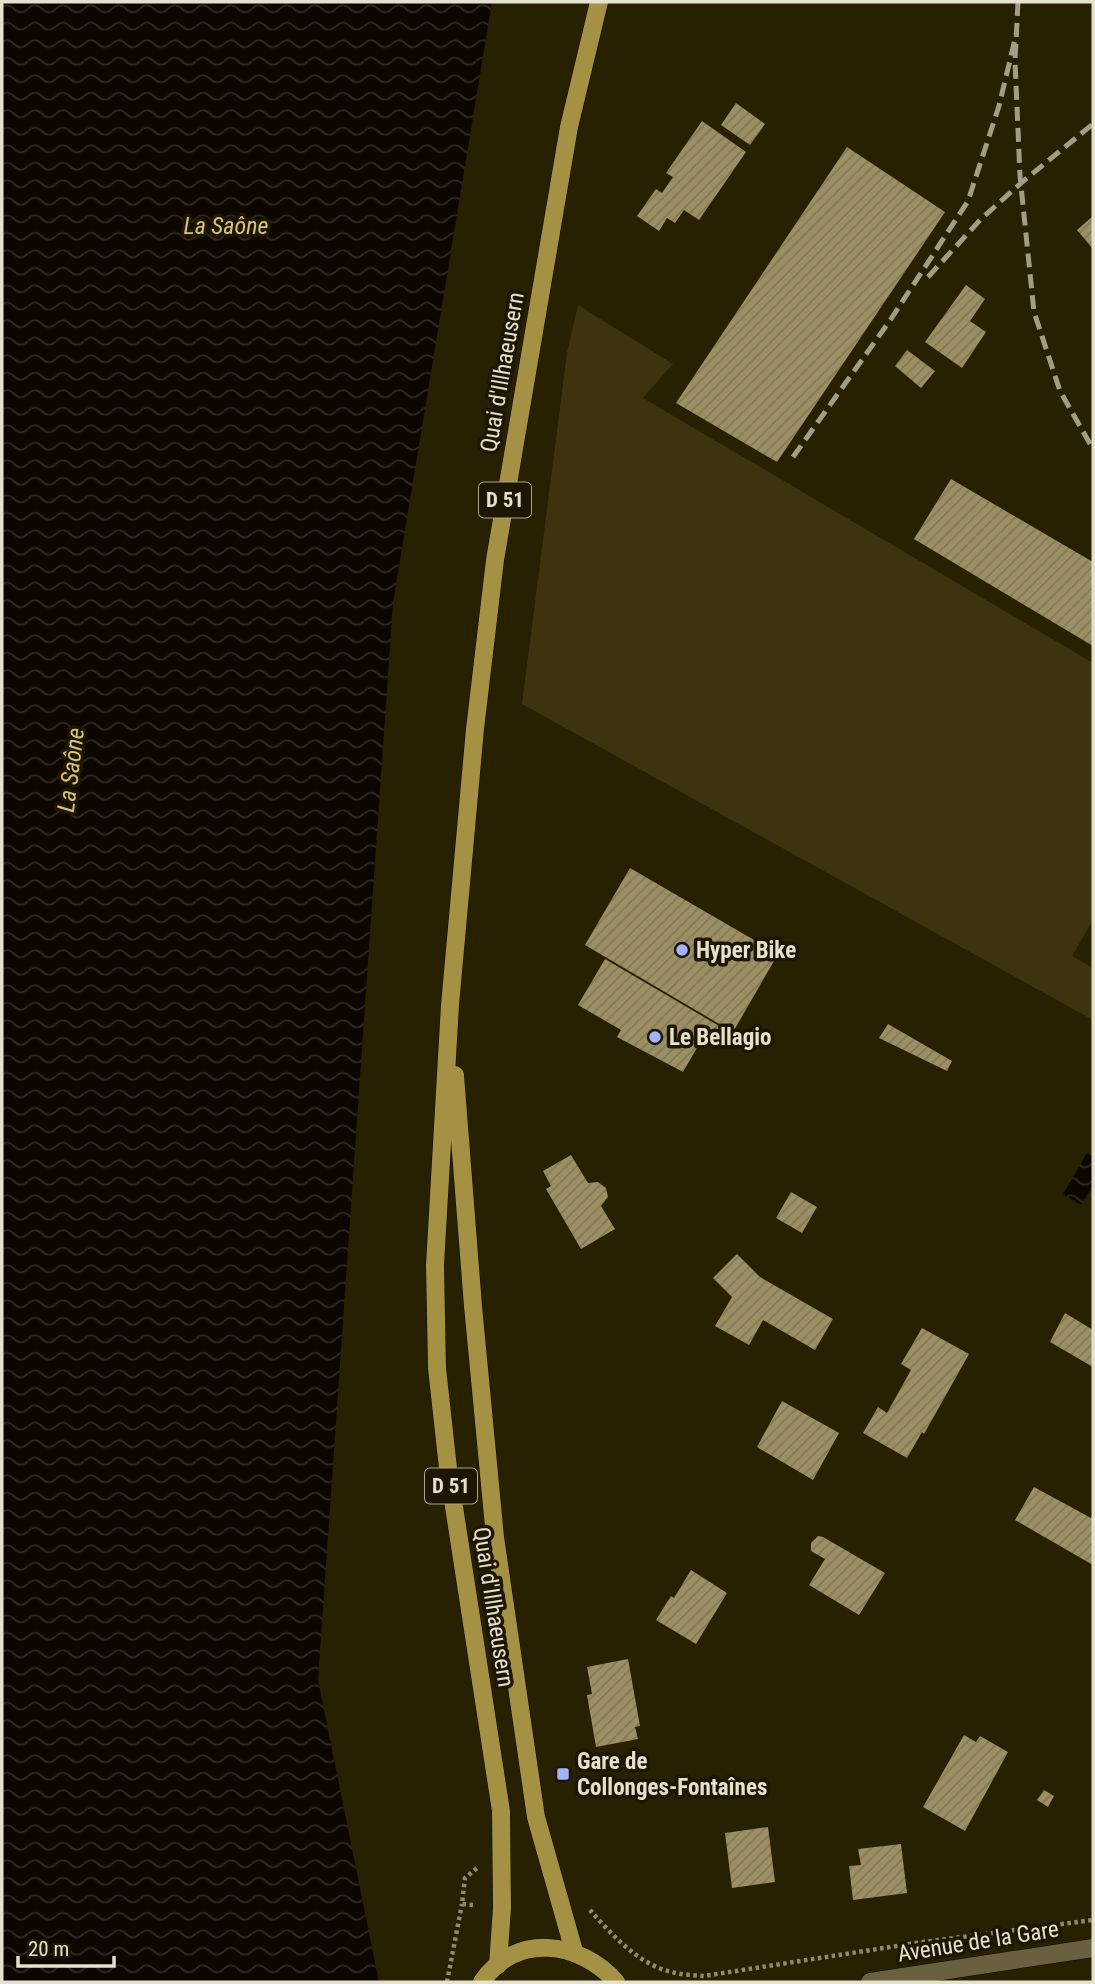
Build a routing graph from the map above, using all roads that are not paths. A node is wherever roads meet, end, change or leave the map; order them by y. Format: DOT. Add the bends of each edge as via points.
graph roads {
  1 [pos="599,2"];
  2 [pos="450,1005"];
  3 [pos="1093,1948"];
  4 [pos="574,1951"];
  5 [pos="498,1965"];
  6 [pos="482,1982"];
  7 [pos="616,1982"];
  8 [pos="870,1982"];
  1 -- 2 [label="main road, Quai d'Illhaeusern / D 51" via="569,127 495,560"];
  2 -- 4 [label="main road, Quai d'Illhaeusern / D 51" via="495,1537 536,1817"];
  2 -- 5 [label="main road, Quai d'Illhaeusern / D 51" via="435,1265 437,1368 501,1811"];
  3 -- 8 [label="street, Avenue de la Gare"];
  4 -- 5 [label="main road" via="534,1949"];
  4 -- 7 [label="main road" via="590,1958"];
  5 -- 6 [label="main road"];
}
